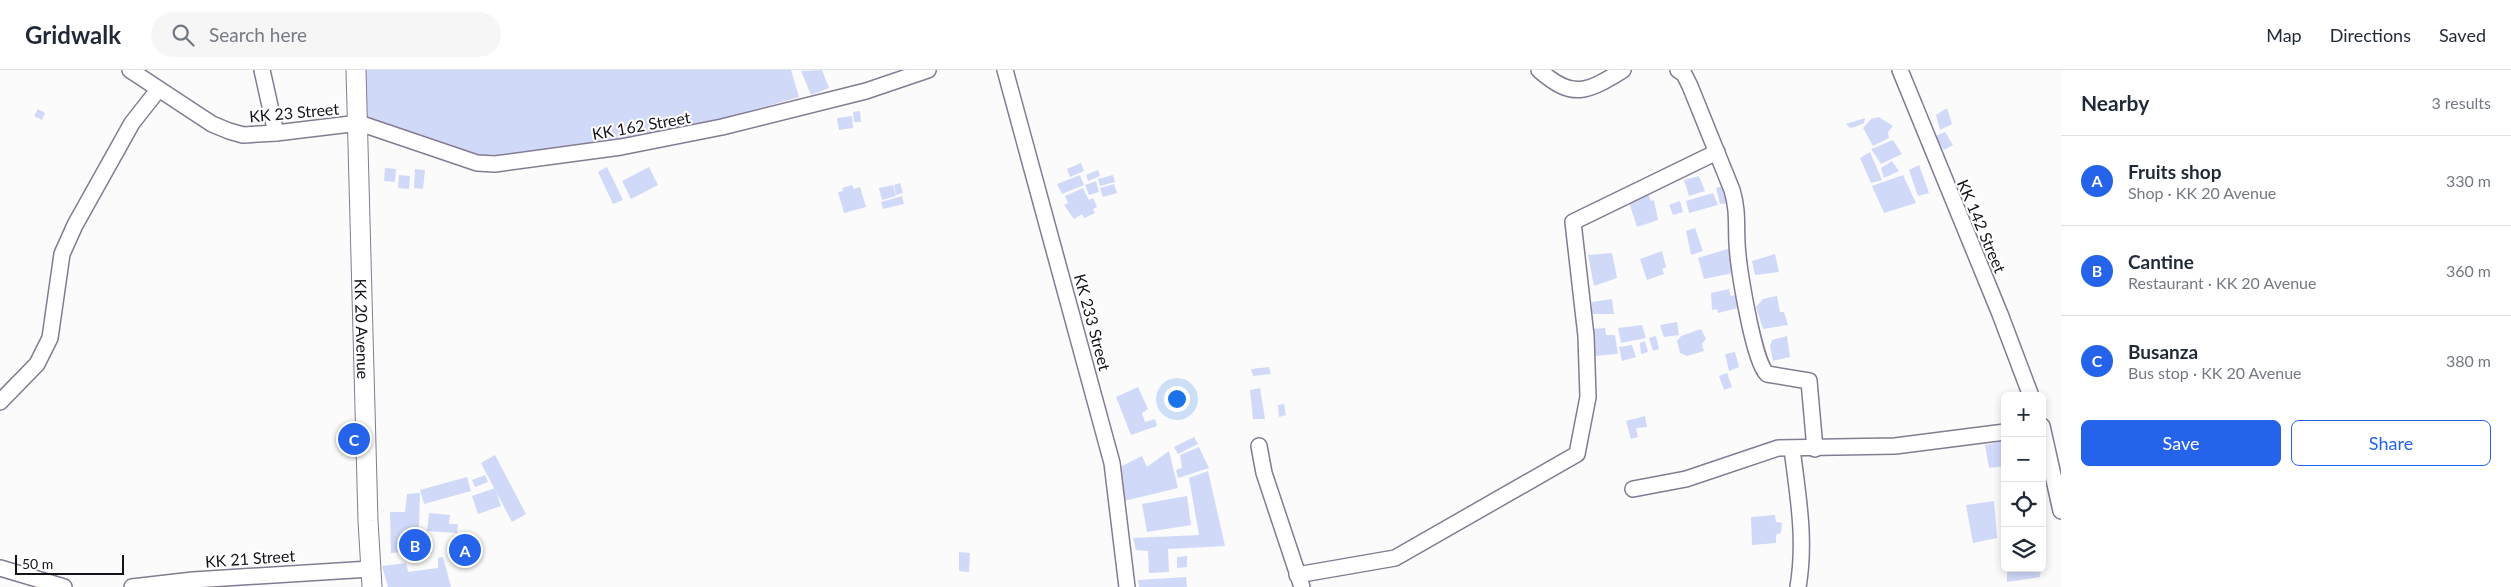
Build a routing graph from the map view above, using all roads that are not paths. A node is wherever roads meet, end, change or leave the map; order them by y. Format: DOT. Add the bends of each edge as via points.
graph roads {
  1 [pos="130,70"];
  2 [pos="262,70"];
  3 [pos="356,70"];
  4 [pos="928,70"];
  5 [pos="1005,70"];
  6 [pos="1539,70"];
  7 [pos="1623,70"];
  8 [pos="1678,70"];
  9 [pos="1900,70"];
  10 [pos="158,90"];
  11 [pos="359,123"];
  12 [pos="276,133"];
  13 [pos="1717,152"];
  14 [pos="2029,392"];
  15 [pos="0,402"];
  16 [pos="2001,433"];
  17 [pos="2044,437"];
  18 [pos="1259,446"];
  19 [pos="1792,449"];
  20 [pos="1815,449"];
  21 [pos="1633,488"];
  22 [pos="2061,511"];
  23 [pos="0,568"];
  24 [pos="371,578"];
  25 [pos="1300,581"];
  26 [pos="64,587"];
  27 [pos="132,587"];
  28 [pos="1127,587"];
  29 [pos="1798,587"];
  1 -- 10 [label="street, KK 23 Street"];
  2 -- 12 [label="street"];
  3 -- 11 [label="main road, KK 20 Avenue"];
  4 -- 11 [label="street, KK 162 Street" via="866,91 722,128 621,147 495,164 478,163"];
  5 -- 28 [label="street, KK 233 Street" via="1112,463"];
  6 -- 7 [label="street" via="1570,90 1577,91 1600,84"];
  8 -- 13 [label="street" via="1690,86"];
  9 -- 14 [label="street, KK 142 Street"];
  10 -- 12 [label="street, KK 23 Street" via="229,131 243,135"];
  10 -- 15 [label="street" via="132,123 62,254 50,338 42,356"];
  11 -- 12 [label="street, KK 23 Street"];
  11 -- 24 [label="main road, KK 20 Avenue"];
  13 -- 20 [label="street" via="1737,207 1736,243 1759,363 1767,374 1808,381"];
  13 -- 25 [label="street" via="1573,222 1586,336 1588,396 1577,454 1395,558"];
  16 -- 20 [label="street" via="1895,446"];
  17 -- 22 [label="street"];
  18 -- 25 [label="street" via="1264,473"];
  19 -- 20 [label="street"];
  19 -- 21 [label="street" via="1771,450 1686,479"];
  19 -- 29 [label="street" via="1802,529 1803,558"];
  23 -- 26 [label="street"];
  24 -- 27 [label="street, KK 21 Street" via="193,580"];
}
